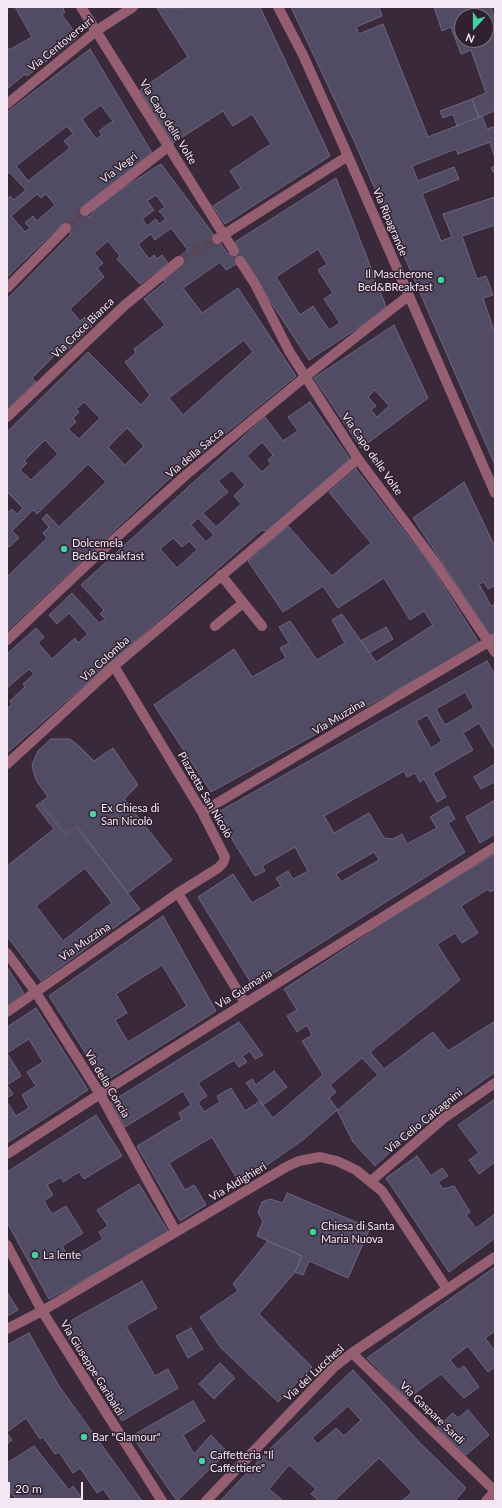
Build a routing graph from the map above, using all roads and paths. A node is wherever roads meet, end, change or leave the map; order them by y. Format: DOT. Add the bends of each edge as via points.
graph roads {
  1 [pos="81,7"];
  2 [pos="133,7"];
  3 [pos="278,7"];
  4 [pos="96,31"];
  5 [pos="7,104"];
  6 [pos="169,146"];
  7 [pos="348,156"];
  8 [pos="85,211"];
  9 [pos="66,228"];
  10 [pos="221,237"];
  11 [pos="234,251"];
  12 [pos="179,261"];
  13 [pos="240,261"];
  14 [pos="7,288"];
  15 [pos="408,296"];
  16 [pos="305,377"];
  17 [pos="7,417"];
  18 [pos="358,459"];
  19 [pos="495,493"];
  20 [pos="221,575"];
  21 [pos="243,603"];
  22 [pos="215,626"];
  23 [pos="262,626"];
  24 [pos="7,640"];
  25 [pos="492,640"];
  26 [pos="495,652"];
  27 [pos="114,666"];
  28 [pos="7,764"];
  29 [pos="202,812"];
  30 [pos="495,847"];
  31 [pos="178,893"];
  32 [pos="7,953"];
  33 [pos="35,991"];
  34 [pos="245,1003"];
  35 [pos="7,1012"];
  36 [pos="495,1083"];
  37 [pos="100,1094"];
  38 [pos="7,1154"];
  39 [pos="371,1181"];
  40 [pos="176,1232"];
  41 [pos="7,1245"];
  42 [pos="495,1257"];
  43 [pos="447,1289"];
  44 [pos="42,1311"];
  45 [pos="7,1329"];
  46 [pos="352,1353"];
  47 [pos="495,1491"];
  48 [pos="162,1501"];
  49 [pos="206,1501"];
  50 [pos="486,1501"];
  1 -- 4 [label="street, Via Capo delle Volte"];
  2 -- 4 [label="street, Via Centoversuri"];
  3 -- 7 [label="street, Via Ripagrande" via="303,55"];
  4 -- 5 [label="street, Via Centoversuri"];
  4 -- 6 [label="street, Via Capo delle Volte"];
  6 -- 8 [label="street, Via Vegri"];
  6 -- 10 [label="street, Via Capo delle Volte"];
  7 -- 10 [label="street"];
  7 -- 15 [label="street, Via Ripagrande"];
  9 -- 14 [label="street"];
  10 -- 11 [label="street, Via Capo delle Volte"];
  12 -- 17 [label="street, Via Croce Bianca" via="125,305"];
  13 -- 16 [label="street, Via Capo delle Volte"];
  15 -- 16 [label="street, Via della Sacca"];
  15 -- 19 [label="street, Via Ripagrande"];
  16 -- 18 [label="street, Via Capo delle Volte"];
  16 -- 24 [label="street, Via della Sacca" via="187,474"];
  18 -- 20 [label="street, Via Colomba"];
  18 -- 25 [label="street, Via Capo delle Volte"];
  20 -- 21 [label="street"];
  20 -- 27 [label="street, Via Colomba"];
  21 -- 22 [label="street"];
  21 -- 23 [label="street"];
  25 -- 26 [label="street, Via Capo delle Volte"];
  25 -- 29 [label="street, Via Muzzina"];
  27 -- 28 [label="street, Via Colomba"];
  27 -- 29 [label="street, Piazzetta San Nicolò"];
  29 -- 31 [label="street, Piazzetta San Nicolò" via="225,857 218,868"];
  30 -- 34 [label="street, Via Gusmaria"];
  31 -- 33 [label="street, Via Muzzina"];
  31 -- 34 [label="street"];
  32 -- 33 [label="street, Via della Concia"];
  33 -- 35 [label="street, Via Muzzina"];
  33 -- 37 [label="street, Via della Concia"];
  34 -- 37 [label="street, Via Gusmaria"];
  36 -- 39 [label="street, Via Celio Calcagnini" via="444,1118"];
  37 -- 38 [label="street, Via Gusmaria"];
  37 -- 40 [label="street, Via della Concia"];
  39 -- 40 [label="street, Via Aldighieri" via="356,1170 333,1160 320,1157 299,1161"];
  39 -- 43 [label="street, Via Aldighieri" via="392,1204"];
  40 -- 44 [label="street, Via Aldighieri"];
  41 -- 44 [label="street, Via Giuseppe Garibaldi"];
  42 -- 43 [label="street, Via dei Lucchesi"];
  43 -- 46 [label="street, Via dei Lucchesi"];
  44 -- 45 [label="street, Via Aldighieri"];
  44 -- 48 [label="street, Via Giuseppe Garibaldi"];
  46 -- 47 [label="street, Via Gaspare Sardi"];
  46 -- 49 [label="street, Via dei Lucchesi" via="315,1385"];
  47 -- 50 [label="street"];
}
